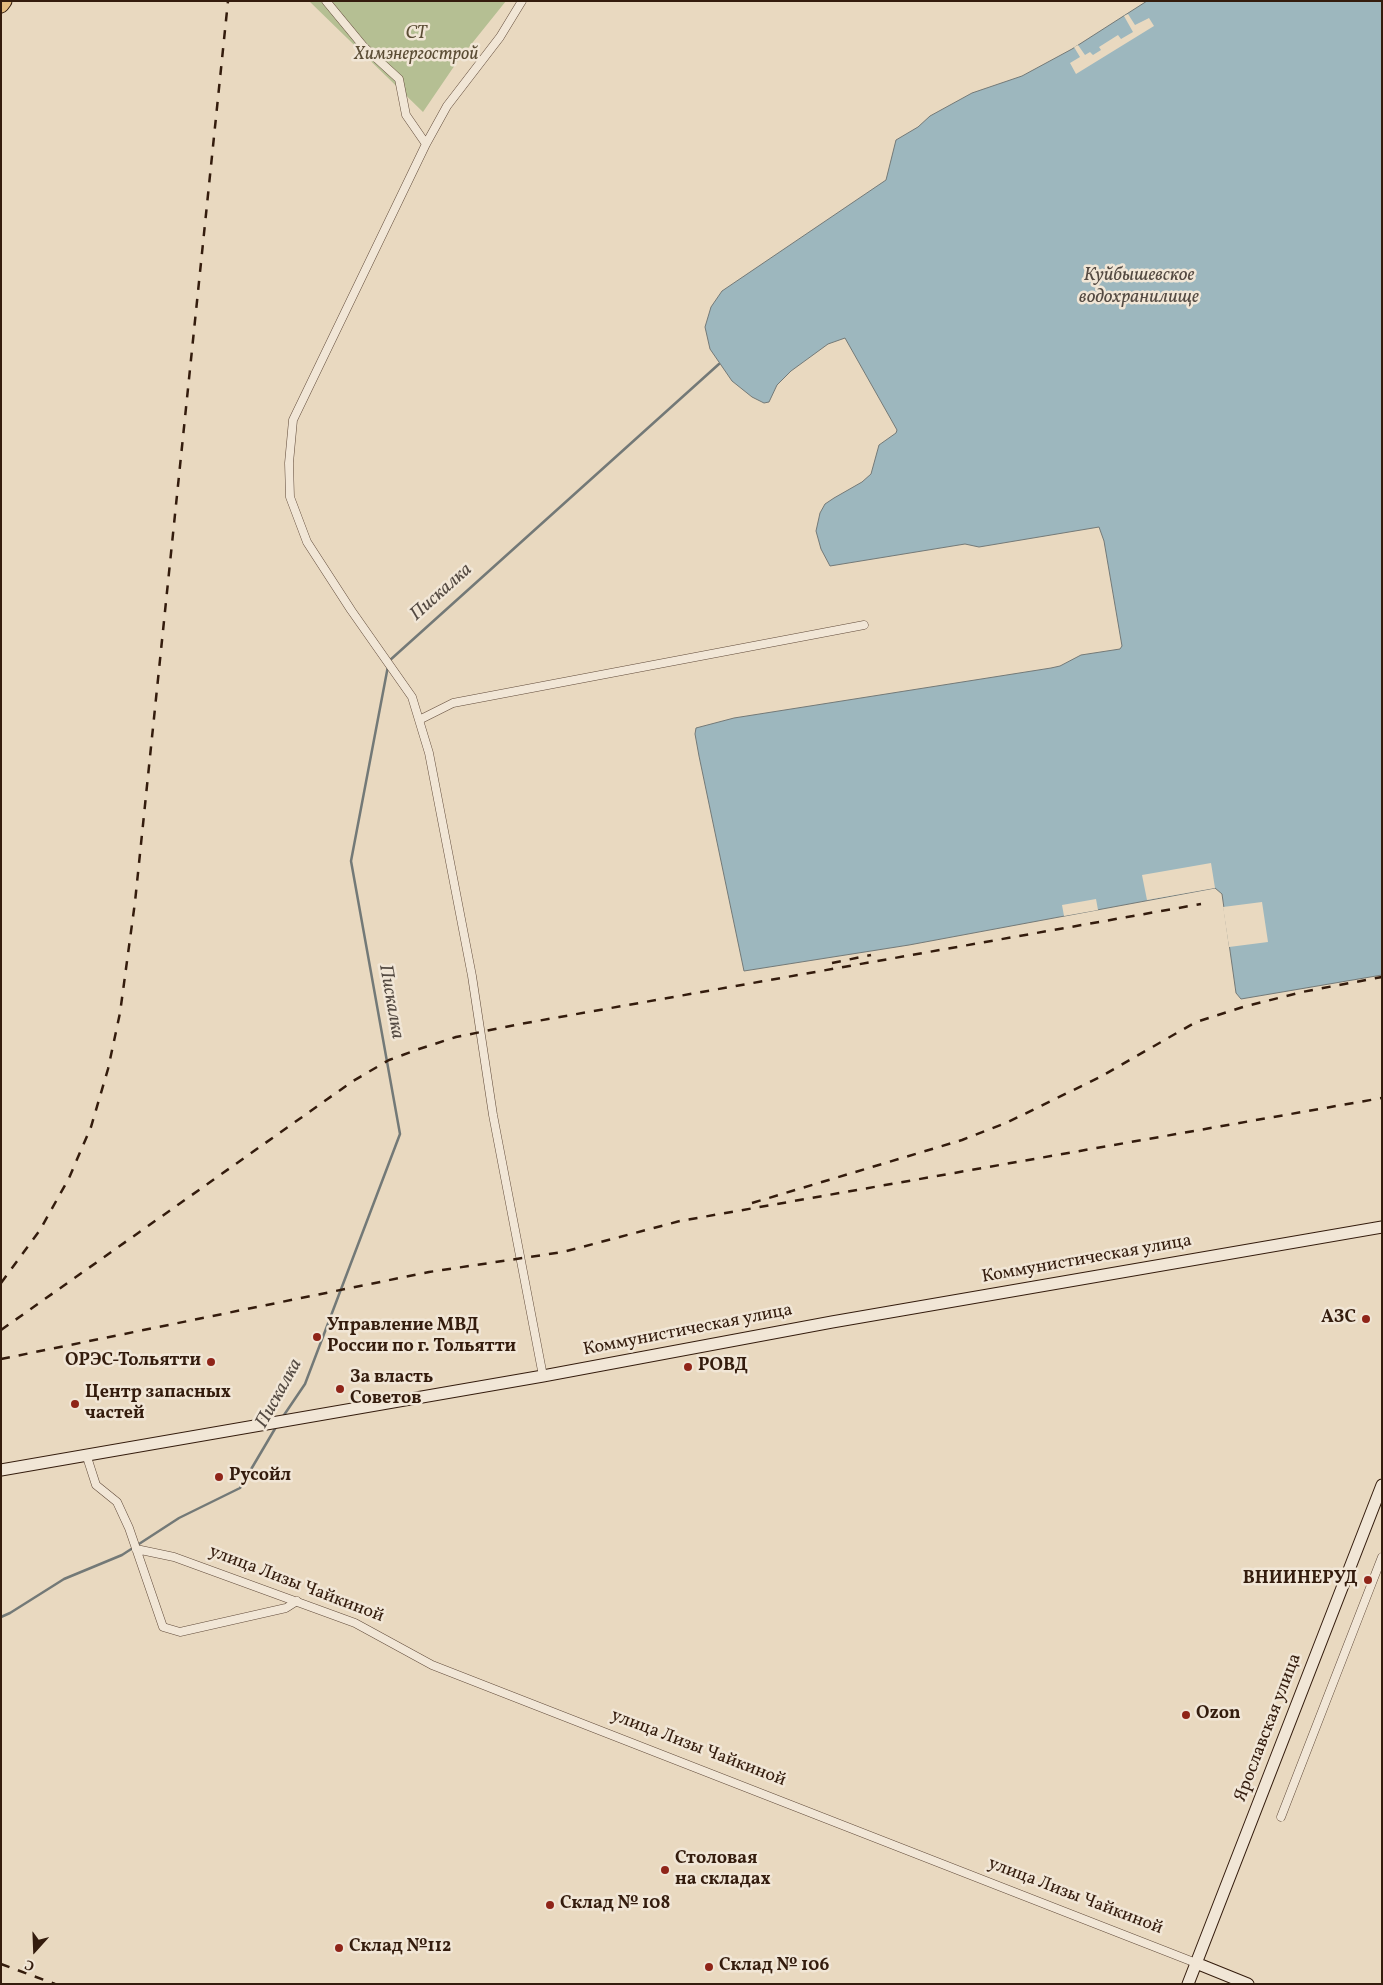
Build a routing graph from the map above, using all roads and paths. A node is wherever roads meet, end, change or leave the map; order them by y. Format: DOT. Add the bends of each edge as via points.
graph roads {
  1 [pos="4,1"];
  2 [pos="326,1"];
  3 [pos="522,1"];
  4 [pos="1,4"];
  5 [pos="426,144"];
  6 [pos="864,625"];
  7 [pos="419,720"];
  8 [pos="1382,1227"];
  9 [pos="543,1376"];
  10 [pos="86,1454"];
  11 [pos="1,1470"];
  12 [pos="1382,1485"];
  13 [pos="136,1549"];
  14 [pos="1382,1557"];
  15 [pos="297,1601"];
  16 [pos="1281,1817"];
  17 [pos="1196,1963"];
  18 [pos="1188,1984"];
  19 [pos="1248,1984"];
  1 -- 4 [label="highway"];
  2 -- 5 [label="street" via="364,47 399,79 406,115"];
  3 -- 5 [label="street" via="447,106"];
  5 -- 7 [label="street" via="293,420 289,463 290,497 307,542 412,697"];
  6 -- 7 [label="street" via="453,703"];
  7 -- 9 [label="street" via="429,752 472,976 493,1115"];
  8 -- 9 [label="main road, Коммунистическая улица" via="832,1322"];
  9 -- 10 [label="main road, Коммунистическая улица"];
  10 -- 11 [label="main road, Коммунистическая улица"];
  10 -- 13 [label="street" via="96,1485 117,1502"];
  12 -- 17 [label="main road, Ярославская улица"];
  13 -- 15 [label="street, улица Лизы Чайкиной" via="174,1557"];
  13 -- 15 [label="street" via="163,1627 180,1632 286,1608"];
  14 -- 16 [label="street"];
  15 -- 17 [label="street, улица Лизы Чайкиной" via="355,1623 432,1665"];
  17 -- 18 [label="main road, Ярославская улица"];
  17 -- 19 [label="main road, улица Лизы Чайкиной"];
}
